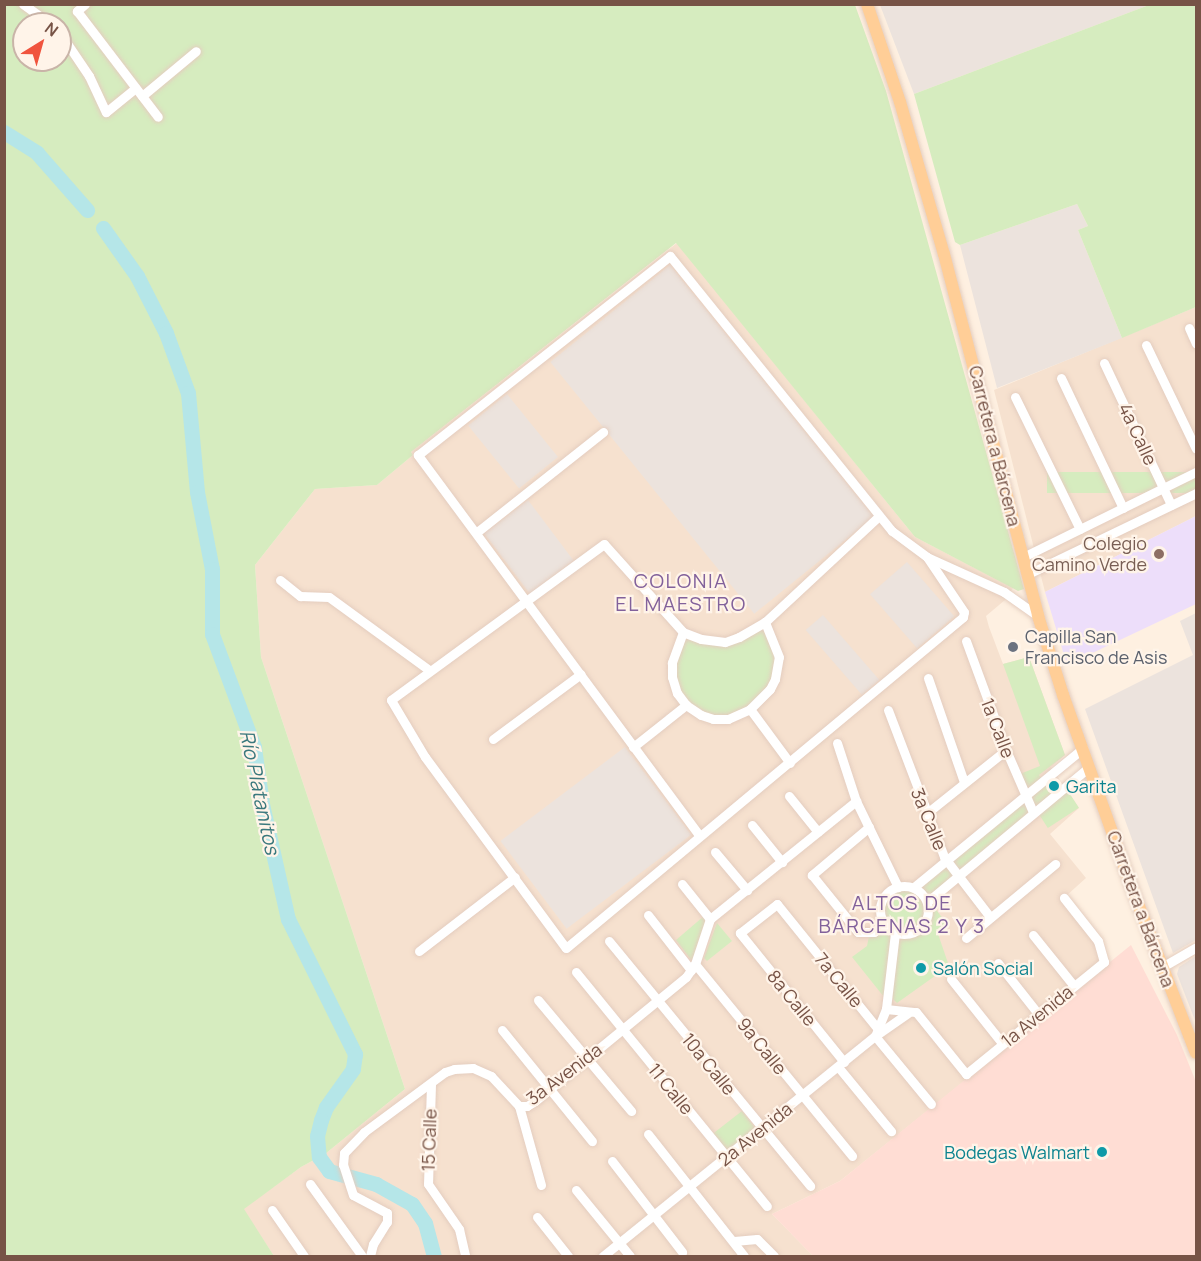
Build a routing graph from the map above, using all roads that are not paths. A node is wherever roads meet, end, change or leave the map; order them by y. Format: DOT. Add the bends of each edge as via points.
graph roads {
  1 [pos="85,4"];
  2 [pos="867,4"];
  3 [pos="72,51"];
  4 [pos="196,51"];
  5 [pos="139,92"];
  6 [pos="158,117"];
  7 [pos="1189,328"];
  8 [pos="1197,344"];
  9 [pos="1146,345"];
  10 [pos="1104,363"];
  11 [pos="1061,378"];
  12 [pos="1015,397"];
  13 [pos="603,432"];
  14 [pos="1197,449"];
  15 [pos="1197,472"];
  16 [pos="1164,489"];
  17 [pos="1197,493"];
  18 [pos="1171,505"];
  19 [pos="1123,508"];
  20 [pos="879,516"];
  21 [pos="1080,529"];
  22 [pos="477,532"];
  23 [pos="927,557"];
  24 [pos="1023,557"];
  25 [pos="1028,574"];
  26 [pos="280,580"];
  27 [pos="529,601"];
  28 [pos="1038,615"];
  29 [pos="765,622"];
  30 [pos="683,632"];
  31 [pos="966,641"];
  32 [pos="429,670"];
  33 [pos="581,674"];
  34 [pos="928,678"];
  35 [pos="686,705"];
  36 [pos="750,710"];
  37 [pos="888,710"];
  38 [pos="493,739"];
  39 [pos="837,743"];
  40 [pos="633,747"];
  41 [pos="1083,748"];
  42 [pos="1006,750"];
  43 [pos="790,762"];
  44 [pos="1089,767"];
  45 [pos="964,782"];
  46 [pos="789,796"];
  47 [pos="1025,797"];
  48 [pos="856,801"];
  49 [pos="1033,812"];
  50 [pos="927,813"];
  51 [pos="752,825"];
  52 [pos="869,827"];
  53 [pos="818,832"];
  54 [pos="699,835"];
  55 [pos="716,852"];
  56 [pos="782,862"];
  57 [pos="947,862"];
  58 [pos="1055,864"];
  59 [pos="957,876"];
  60 [pos="516,877"];
  61 [pos="682,884"];
  62 [pos="898,887"];
  63 [pos="914,887"];
  64 [pos="747,890"];
  65 [pos="1064,898"];
  66 [pos="927,902"];
  67 [pos="648,915"];
  68 [pos="990,917"];
  69 [pos="710,919"];
  70 [pos="883,924"];
  71 [pos="740,933"];
  72 [pos="895,933"];
  73 [pos="1033,935"];
  74 [pos="966,938"];
  75 [pos="609,941"];
  76 [pos="1197,947"];
  77 [pos="419,951"];
  78 [pos="998,963"];
  79 [pos="693,967"];
  80 [pos="1162,967"];
  81 [pos="576,972"];
  82 [pos="951,979"];
  83 [pos="1074,986"];
  84 [pos="538,1000"];
  85 [pos="657,1000"];
  86 [pos="886,1009"];
  87 [pos="908,1013"];
  88 [pos="1039,1015"];
  89 [pos="622,1029"];
  90 [pos="502,1030"];
  91 [pos="877,1032"];
  92 [pos="1002,1043"];
  93 [pos="1197,1053"];
  94 [pos="587,1060"];
  95 [pos="842,1065"];
  96 [pos="431,1084"];
  97 [pos="550,1089"];
  98 [pos="802,1096"];
  99 [pos="931,1104"];
  100 [pos="519,1106"];
  101 [pos="631,1111"];
  102 [pos="761,1128"];
  103 [pos="891,1131"];
  104 [pos="648,1134"];
  105 [pos="592,1141"];
  106 [pos="852,1156"];
  107 [pos="727,1158"];
  108 [pos="612,1161"];
  109 [pos="310,1184"];
  110 [pos="541,1185"];
  111 [pos="810,1186"];
  112 [pos="690,1188"];
  113 [pos="576,1190"];
  114 [pos="767,1206"];
  115 [pos="272,1210"];
  116 [pos="653,1215"];
  117 [pos="537,1217"];
  118 [pos="734,1241"];
  119 [pos="619,1243"];
  120 [pos="682,1251"];
  121 [pos="304,1257"];
  122 [pos="362,1257"];
  123 [pos="370,1257"];
  124 [pos="465,1257"];
  125 [pos="568,1257"];
  126 [pos="603,1257"];
  127 [pos="630,1257"];
  128 [pos="744,1257"];
  129 [pos="774,1257"];
  1 -- 5 [label="street" via="76,11"];
  2 -- 24 [label="main road, Carretera a Bárcena" via="944,254"];
  3 -- 5 [label="street" via="106,112"];
  4 -- 5 [label="street"];
  5 -- 6 [label="street"];
  7 -- 8 [label="street"];
  9 -- 14 [label="street"];
  10 -- 16 [label="street, 4a Calle"];
  11 -- 19 [label="street"];
  12 -- 21 [label="street"];
  13 -- 22 [label="street"];
  15 -- 16 [label="street"];
  16 -- 18 [label="street, 4a Calle"];
  16 -- 19 [label="street"];
  17 -- 18 [label="street"];
  18 -- 25 [label="street"];
  19 -- 21 [label="street"];
  20 -- 22 [label="street" via="670,256 418,455"];
  20 -- 23 [label="street"];
  20 -- 29 [label="street"];
  21 -- 24 [label="street"];
  22 -- 27 [label="street"];
  23 -- 28 [label="street" via="1004,592"];
  23 -- 43 [label="street" via="964,612 963,617"];
  24 -- 25 [label="main road, Carretera a Bárcena"];
  25 -- 28 [label="main road, Carretera a Bárcena"];
  26 -- 32 [label="street" via="300,596 328,597"];
  27 -- 30 [label="street" via="604,544"];
  27 -- 32 [label="street"];
  27 -- 33 [label="street"];
  28 -- 41 [label="main road, Carretera a Bárcena"];
  29 -- 30 [label="street" via="725,642"];
  29 -- 36 [label="street" via="777,647 779,667 770,689"];
  30 -- 35 [label="street" via="672,663 672,677"];
  31 -- 42 [label="street, 1a Calle"];
  32 -- 60 [label="street" via="390,702 425,757"];
  33 -- 38 [label="street"];
  33 -- 40 [label="street"];
  34 -- 45 [label="street"];
  35 -- 36 [label="street" via="713,719 728,719"];
  35 -- 40 [label="street"];
  36 -- 43 [label="street"];
  37 -- 50 [label="street, 3a Calle"];
  39 -- 48 [label="street"];
  40 -- 54 [label="street"];
  41 -- 44 [label="main road, Carretera a Bárcena"];
  41 -- 47 [label="street"];
  42 -- 45 [label="street"];
  42 -- 47 [label="street, 1a Calle"];
  43 -- 54 [label="street"];
  44 -- 49 [label="street"];
  44 -- 80 [label="main road, Carretera a Bárcena"];
  45 -- 50 [label="street"];
  46 -- 53 [label="street"];
  47 -- 49 [label="street, 1a Calle"];
  47 -- 57 [label="street"];
  48 -- 52 [label="street"];
  48 -- 53 [label="street"];
  49 -- 59 [label="street"];
  50 -- 57 [label="street, 3a Calle"];
  51 -- 56 [label="street"];
  52 -- 62 [label="street"];
  52 -- 70 [label="street" via="813,874 858,932 874,932"];
  53 -- 56 [label="street"];
  54 -- 60 [label="street" via="566,948"];
  55 -- 64 [label="street"];
  56 -- 64 [label="street"];
  57 -- 59 [label="street, 3a Calle"];
  57 -- 63 [label="street"];
  58 -- 68 [label="street"];
  59 -- 66 [label="street"];
  59 -- 68 [label="street, 3a Calle"];
  60 -- 77 [label="street"];
  61 -- 69 [label="street"];
  62 -- 63 [label="street"];
  62 -- 70 [label="street" via="882,898 879,911"];
  63 -- 66 [label="street"];
  64 -- 69 [label="street"];
  65 -- 83 [label="street, 1a Avenida" via="1097,939 1104,955 1102,964"];
  66 -- 72 [label="street" via="927,917 918,930 903,935"];
  67 -- 79 [label="street, 9a Calle"];
  68 -- 74 [label="street"];
  69 -- 79 [label="street"];
  70 -- 72 [label="street"];
  71 -- 91 [label="street, 7a Calle" via="777,904"];
  71 -- 95 [label="street, 8a Calle"];
  72 -- 86 [label="street"];
  73 -- 83 [label="street"];
  75 -- 85 [label="street, 10a Calle"];
  76 -- 80 [label="street"];
  78 -- 88 [label="street"];
  79 -- 85 [label="street, 3a Avenida"];
  79 -- 98 [label="street, 9a Calle"];
  80 -- 93 [label="main road, Carretera a Bárcena"];
  81 -- 89 [label="street, 11 Calle"];
  82 -- 92 [label="street"];
  83 -- 88 [label="street, 1a Avenida"];
  84 -- 94 [label="street"];
  85 -- 89 [label="street, 3a Avenida"];
  85 -- 102 [label="street, 10a Calle"];
  86 -- 87 [label="street"];
  86 -- 91 [label="street"];
  87 -- 91 [label="street, 2a Avenida"];
  87 -- 92 [label="street, 1a Avenida" via="916,1012 966,1074"];
  88 -- 92 [label="street, 1a Avenida"];
  89 -- 94 [label="street, 3a Avenida"];
  89 -- 107 [label="street, 11 Calle"];
  90 -- 97 [label="street"];
  91 -- 95 [label="street, 2a Avenida"];
  91 -- 99 [label="street, 7a Calle"];
  94 -- 97 [label="street, 3a Avenida"];
  94 -- 101 [label="street"];
  95 -- 98 [label="street, 2a Avenida"];
  95 -- 103 [label="street, 8a Calle"];
  96 -- 100 [label="street, 3a Avenida" via="445,1072 473,1068 491,1076"];
  96 -- 123 [label="street, 3a Avenida" via="348,1146 343,1159 349,1187 359,1200 387,1213 388,1220"];
  96 -- 124 [label="street, 15 Calle" via="428,1184 459,1229"];
  97 -- 100 [label="street, 3a Avenida" via="527,1106"];
  97 -- 105 [label="street"];
  98 -- 102 [label="street, 2a Avenida"];
  98 -- 106 [label="street, 9a Calle"];
  100 -- 110 [label="street"];
  102 -- 107 [label="street, 2a Avenida"];
  102 -- 111 [label="street, 10a Calle"];
  104 -- 112 [label="street"];
  107 -- 112 [label="street, 2a Avenida"];
  107 -- 114 [label="street, 11 Calle"];
  108 -- 116 [label="street"];
  109 -- 122 [label="street"];
  112 -- 116 [label="street, 2a Avenida"];
  112 -- 118 [label="street"];
  113 -- 119 [label="street"];
  115 -- 121 [label="street"];
  116 -- 119 [label="street, 2a Avenida"];
  116 -- 120 [label="street"];
  117 -- 125 [label="street"];
  118 -- 128 [label="street"];
  118 -- 129 [label="street" via="757,1239"];
  119 -- 126 [label="street, 2a Avenida"];
  119 -- 127 [label="street"];
}
